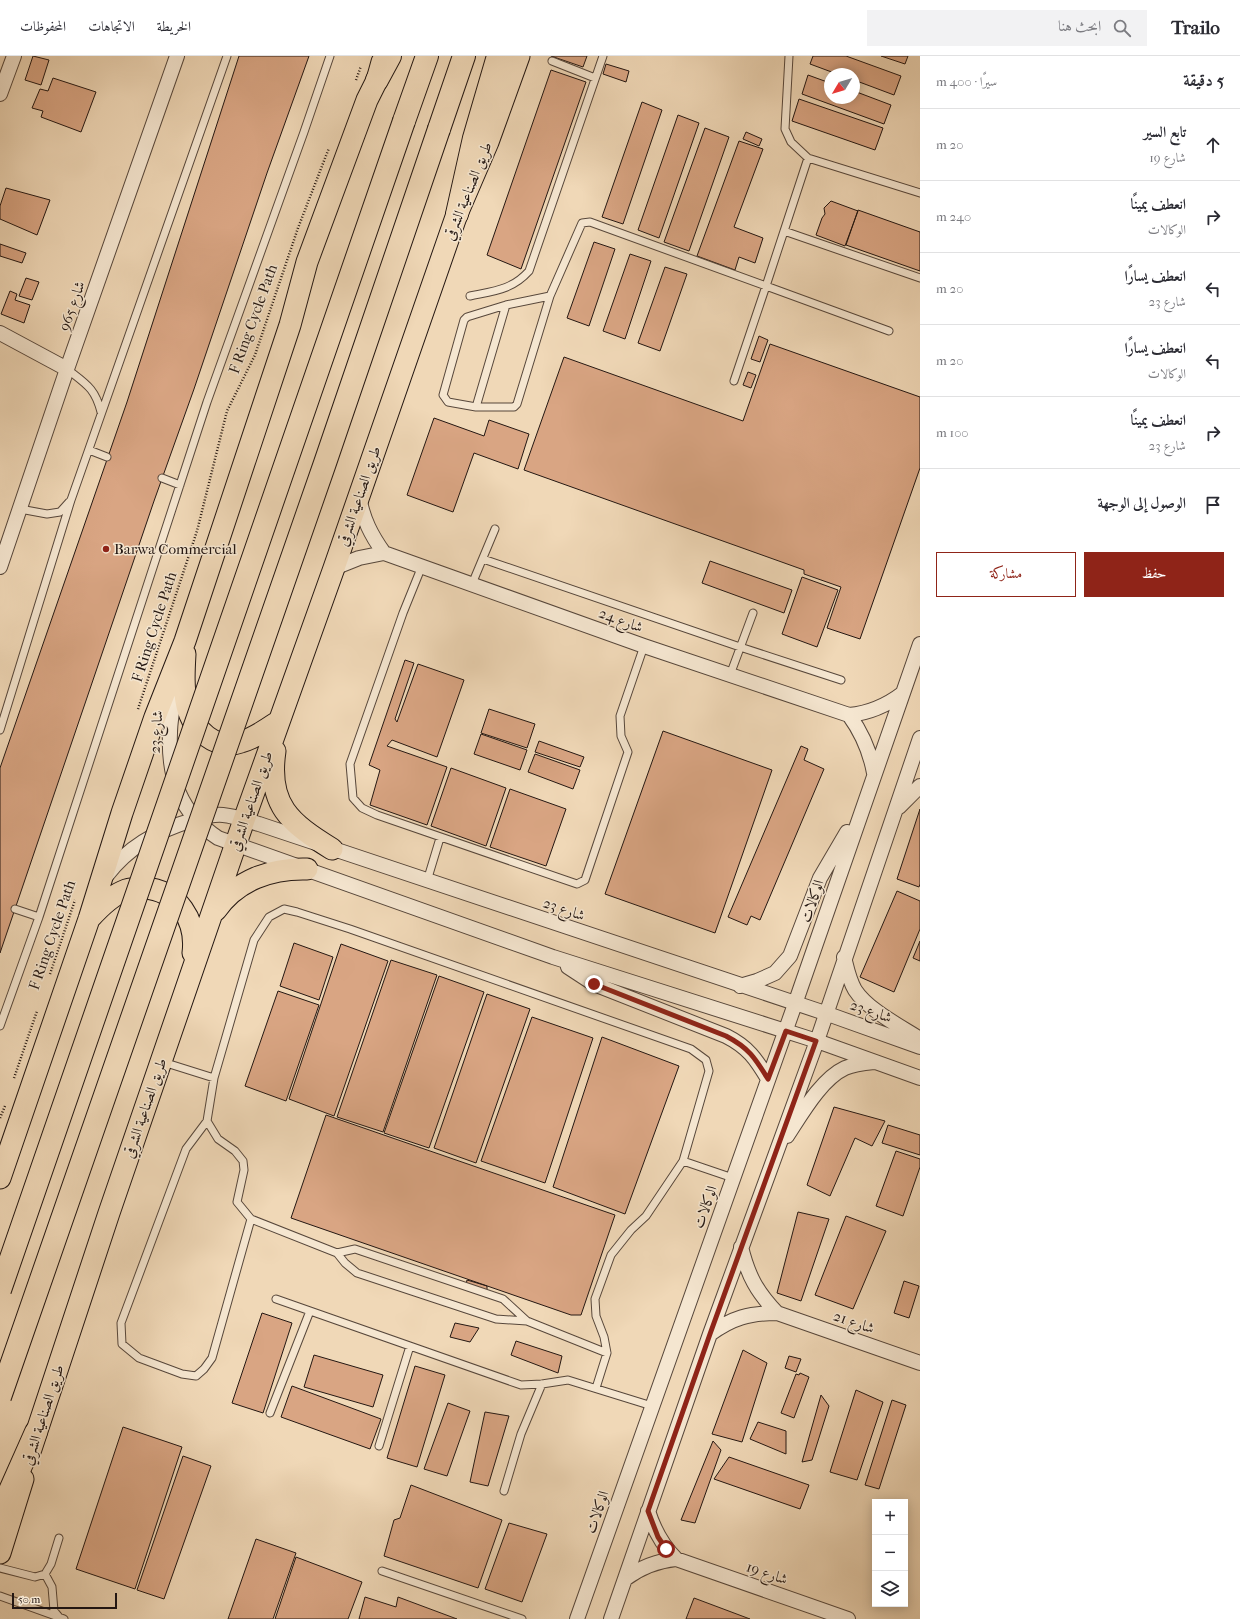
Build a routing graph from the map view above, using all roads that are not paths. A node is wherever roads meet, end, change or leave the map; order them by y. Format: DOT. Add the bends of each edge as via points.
graph roads {
  1 [pos="14,56"];
  2 [pos="177,56"];
  3 [pos="227,56"];
  4 [pos="330,56"];
  5 [pos="384,56"];
  6 [pos="390,56"];
  7 [pos="427,56"];
  8 [pos="464,56"];
  9 [pos="498,56"];
  10 [pos="519,56"];
  11 [pos="603,56"];
  12 [pos="789,56"];
  13 [pos="552,61"];
  14 [pos="595,78"];
  15 [pos="377,80"];
  16 [pos="0,94"];
  17 [pos="808,158"];
  18 [pos="920,193"];
  19 [pos="457,214"];
  20 [pos="784,231"];
  21 [pos="920,278"];
  22 [pos="766,286"];
  23 [pos="470,296"];
  24 [pos="550,296"];
  25 [pos="506,305"];
  26 [pos="889,331"];
  27 [pos="0,333"];
  28 [pos="67,369"];
  29 [pos="734,381"];
  30 [pos="476,407"];
  31 [pos="101,412"];
  32 [pos="89,450"];
  33 [pos="107,457"];
  34 [pos="162,478"];
  35 [pos="180,485"];
  36 [pos="359,496"];
  37 [pos="71,500"];
  38 [pos="20,509"];
  39 [pos="495,529"];
  40 [pos="384,553"];
  41 [pos="483,558"];
  42 [pos="422,566"];
  43 [pos="0,567"];
  44 [pos="334,568"];
  45 [pos="472,584"];
  46 [pos="753,614"];
  47 [pos="185,641"];
  48 [pos="920,644"];
  49 [pos="644,646"];
  50 [pos="740,647"];
  51 [pos="730,675"];
  52 [pos="841,680"];
  53 [pos="903,692"];
  54 [pos="848,715"];
  55 [pos="279,721"];
  56 [pos="0,730"];
  57 [pos="920,738"];
  58 [pos="874,773"];
  59 [pos="920,786"];
  60 [pos="863,806"];
  61 [pos="894,813"];
  62 [pos="195,819"];
  63 [pos="244,820"];
  64 [pos="440,838"];
  65 [pos="236,844"];
  66 [pos="332,849"];
  67 [pos="307,869"];
  68 [pos="427,881"];
  69 [pos="100,883"];
  70 [pos="15,909"];
  71 [pos="39,917"];
  72 [pos="89,919"];
  73 [pos="210,919"];
  74 [pos="552,956"];
  75 [pos="844,957"];
  76 [pos="190,975"];
  77 [pos="740,986"];
  78 [pos="795,1004"];
  79 [pos="825,1013"];
  80 [pos="0,1026"];
  81 [pos="786,1031"];
  82 [pos="920,1039"];
  83 [pos="816,1041"];
  84 [pos="920,1047"];
  85 [pos="161,1062"];
  86 [pos="876,1062"];
  87 [pos="214,1078"];
  88 [pos="920,1078"];
  89 [pos="768,1079"];
  90 [pos="207,1121"];
  91 [pos="774,1155"];
  92 [pos="683,1161"];
  93 [pos="0,1178"];
  94 [pos="733,1178"];
  95 [pos="251,1219"];
  96 [pos="741,1247"];
  97 [pos="337,1253"];
  98 [pos="0,1290"];
  99 [pos="276,1299"];
  100 [pos="310,1311"];
  101 [pos="777,1313"];
  102 [pos="527,1321"];
  103 [pos="710,1334"];
  104 [pos="410,1346"];
  105 [pos="607,1353"];
  106 [pos="920,1363"];
  107 [pos="542,1384"];
  108 [pos="596,1388"];
  109 [pos="0,1397"];
  110 [pos="652,1406"];
  111 [pos="270,1413"];
  112 [pos="36,1432"];
  113 [pos="379,1446"];
  114 [pos="504,1492"];
  115 [pos="648,1511"];
  116 [pos="0,1513"];
  117 [pos="59,1538"];
  118 [pos="0,1553"];
  119 [pos="676,1559"];
  120 [pos="0,1568"];
  121 [pos="382,1570"];
  122 [pos="44,1574"];
  123 [pos="625,1579"];
  124 [pos="0,1596"];
  125 [pos="62,1618"];
  126 [pos="522,1619"];
  127 [pos="577,1619"];
  128 [pos="611,1619"];
  129 [pos="848,1619"];
  1 -- 16 [label="street"];
  2 -- 28 [label="street, شارع 965"];
  3 -- 31 [label="lane"];
  4 -- 35 [label="lane"];
  5 -- 15 [label="main road"];
  6 -- 15 [label="highway"];
  7 -- 98 [label="highway, bridge"];
  8 -- 109 [label="highway, bridge"];
  9 -- 19 [label="highway" via="474,138"];
  10 -- 19 [label="main road, طريق الصناعية الشرقي" via="488,142"];
  11 -- 14 [label="lane"];
  12 -- 17 [label="lane" via="785,129 791,142"];
  13 -- 14 [label="lane"];
  14 -- 23 [label="lane" via="529,271 520,280 503,289"];
  15 -- 47 [label="main road" via="367,100 307,262 290,325"];
  17 -- 18 [label="lane"];
  17 -- 20 [label="lane"];
  19 -- 36 [label="main road, طريق الصناعية الشرقي"];
  20 -- 21 [label="lane"];
  20 -- 22 [label="lane"];
  22 -- 24 [label="lane" via="590,222 582,223"];
  22 -- 26 [label="lane"];
  22 -- 29 [label="lane"];
  24 -- 25 [label="lane"];
  24 -- 30 [label="lane" via="517,404 514,407"];
  25 -- 30 [label="lane"];
  25 -- 30 [label="lane" via="467,317 462,324 443,396 448,402"];
  27 -- 28 [label="street"];
  28 -- 31 [label="lane" via="91,388 98,398"];
  28 -- 38 [label="street, شارع 965"];
  31 -- 32 [label="lane"];
  32 -- 33 [label="lane"];
  32 -- 37 [label="lane"];
  34 -- 35 [label="lane"];
  35 -- 71 [label="lane"];
  36 -- 40 [label="street" via="367,526"];
  36 -- 44 [label="main road, طريق الصناعية الشرقي"];
  37 -- 38 [label="lane" via="60,512 47,514"];
  37 -- 56 [label="lane"];
  38 -- 43 [label="street, شارع 965"];
  39 -- 41 [label="lane"];
  40 -- 42 [label="street, شارع 24"];
  40 -- 44 [label="street" via="359,558"];
  41 -- 45 [label="lane"];
  41 -- 50 [label="lane"];
  42 -- 45 [label="street, شارع 24"];
  42 -- 64 [label="lane" via="350,764 352,798 362,808"];
  44 -- 55 [label="main road, طريق الصناعية الشرقي"];
  45 -- 49 [label="street, شارع 24"];
  46 -- 50 [label="lane"];
  47 -- 55 [label="main road" via="184,678 187,707 192,720 202,733 211,740 230,745 250,739"];
  47 -- 62 [label="street, شارع 23" via="170,731 170,754 178,790"];
  47 -- 69 [label="main road" via="156,717"];
  48 -- 53 [label="street, الوكالات"];
  49 -- 51 [label="street, شارع 24"];
  49 -- 64 [label="lane" via="620,716 621,736 628,752 585,880 577,884"];
  50 -- 51 [label="lane"];
  50 -- 52 [label="lane"];
  51 -- 54 [label="street, شارع 24"];
  53 -- 54 [label="street, شارع 24" via="878,709 864,714"];
  53 -- 58 [label="street, الوكالات"];
  54 -- 58 [label="street" via="866,742"];
  55 -- 63 [label="main road, طريق الصناعية الشرقي"];
  55 -- 66 [label="main road" via="272,776 275,792 291,819"];
  57 -- 61 [label="street"];
  58 -- 60 [label="street, الوكالات"];
  59 -- 61 [label="street"];
  60 -- 77 [label="street, الوكالات" via="820,878 790,956 775,973"];
  60 -- 78 [label="street, الوكالات"];
  61 -- 75 [label="street"];
  62 -- 63 [label="street, شارع 23" via="223,815"];
  62 -- 65 [label="street, شارع 23" via="205,830 218,838"];
  62 -- 69 [label="street, شارع 23" via="173,825 139,844 116,862"];
  63 -- 65 [label="main road, طريق الصناعية الشرقي"];
  63 -- 66 [label="street, شارع 23"];
  64 -- 68 [label="lane"];
  65 -- 67 [label="street, شارع 23"];
  65 -- 73 [label="main road, طريق الصناعية الشرقي"];
  66 -- 68 [label="street, شارع 23"];
  67 -- 73 [label="main road" via="274,871 258,876 230,893"];
  67 -- 74 [label="street, شارع 23"];
  68 -- 77 [label="street, شارع 23"];
  69 -- 72 [label="main road"];
  70 -- 71 [label="lane"];
  71 -- 80 [label="lane"];
  72 -- 76 [label="main road" via="115,895 126,890 149,888 171,897 187,914 192,926 194,948"];
  72 -- 93 [label="main road"];
  73 -- 76 [label="main road, طريق الصناعية الشرقي"];
  74 -- 81 [label="street, شارع 23"];
  74 -- 89 [label="street, شارع 23" via="594,984 739,1042 753,1056"];
  75 -- 79 [label="street"];
  75 -- 82 [label="street, شارع 23" via="849,979 864,1001"];
  76 -- 85 [label="main road, طريق الصناعية الشرقي"];
  77 -- 78 [label="street, شارع 23"];
  78 -- 79 [label="street, شارع 23"];
  78 -- 81 [label="street, الوكالات"];
  79 -- 83 [label="street"];
  79 -- 84 [label="street, شارع 23"];
  81 -- 83 [label="street, شارع 23"];
  81 -- 89 [label="street, الوكالات"];
  83 -- 86 [label="street, شارع 23"];
  83 -- 91 [label="street"];
  85 -- 87 [label="lane"];
  85 -- 112 [label="main road, طريق الصناعية الشرقي"];
  86 -- 88 [label="street, شارع 23"];
  86 -- 91 [label="street" via="857,1064 834,1076 811,1101"];
  87 -- 90 [label="lane"];
  87 -- 92 [label="lane" via="254,940 268,917 284,909 350,929 691,1049 706,1060 709,1071"];
  89 -- 94 [label="street, الوكالات"];
  90 -- 95 [label="lane" via="218,1139 235,1151 243,1161 244,1170 237,1202"];
  90 -- 95 [label="lane" via="186,1149 121,1323 122,1344 139,1358 182,1374 196,1376 204,1369 212,1358"];
  91 -- 96 [label="street"];
  92 -- 94 [label="lane"];
  92 -- 105 [label="lane" via="646,1216 631,1230 612,1255 595,1298 596,1316"];
  94 -- 110 [label="street, الوكالات"];
  95 -- 97 [label="lane"];
  96 -- 101 [label="street, شارع 21" via="753,1283"];
  96 -- 103 [label="street"];
  97 -- 102 [label="lane" via="357,1273 496,1318"];
  97 -- 102 [label="lane" via="355,1249 503,1299"];
  99 -- 100 [label="lane"];
  100 -- 104 [label="lane"];
  100 -- 111 [label="lane"];
  101 -- 103 [label="street, شارع 21" via="758,1313 741,1317 724,1324"];
  101 -- 106 [label="street, شارع 21"];
  102 -- 105 [label="lane"];
  103 -- 115 [label="street"];
  104 -- 107 [label="lane" via="521,1385"];
  104 -- 113 [label="lane"];
  105 -- 108 [label="lane"];
  107 -- 108 [label="lane" via="568,1380"];
  107 -- 114 [label="lane" via="521,1434"];
  108 -- 110 [label="lane"];
  110 -- 127 [label="street, الوكالات"];
  112 -- 116 [label="highway"];
  112 -- 118 [label="main road, طريق الصناعية الشرقي"];
  115 -- 119 [label="street, شارع 19" via="658,1537"];
  115 -- 123 [label="street"];
  117 -- 122 [label="lane" via="51,1564"];
  119 -- 123 [label="street, شارع 19" via="643,1567"];
  119 -- 129 [label="street, شارع 19"];
  120 -- 122 [label="lane" via="35,1577"];
  121 -- 126 [label="lane"];
  122 -- 125 [label="lane" via="52,1587 54,1611"];
  123 -- 128 [label="street"];
  124 -- 125 [label="lane"];
}
